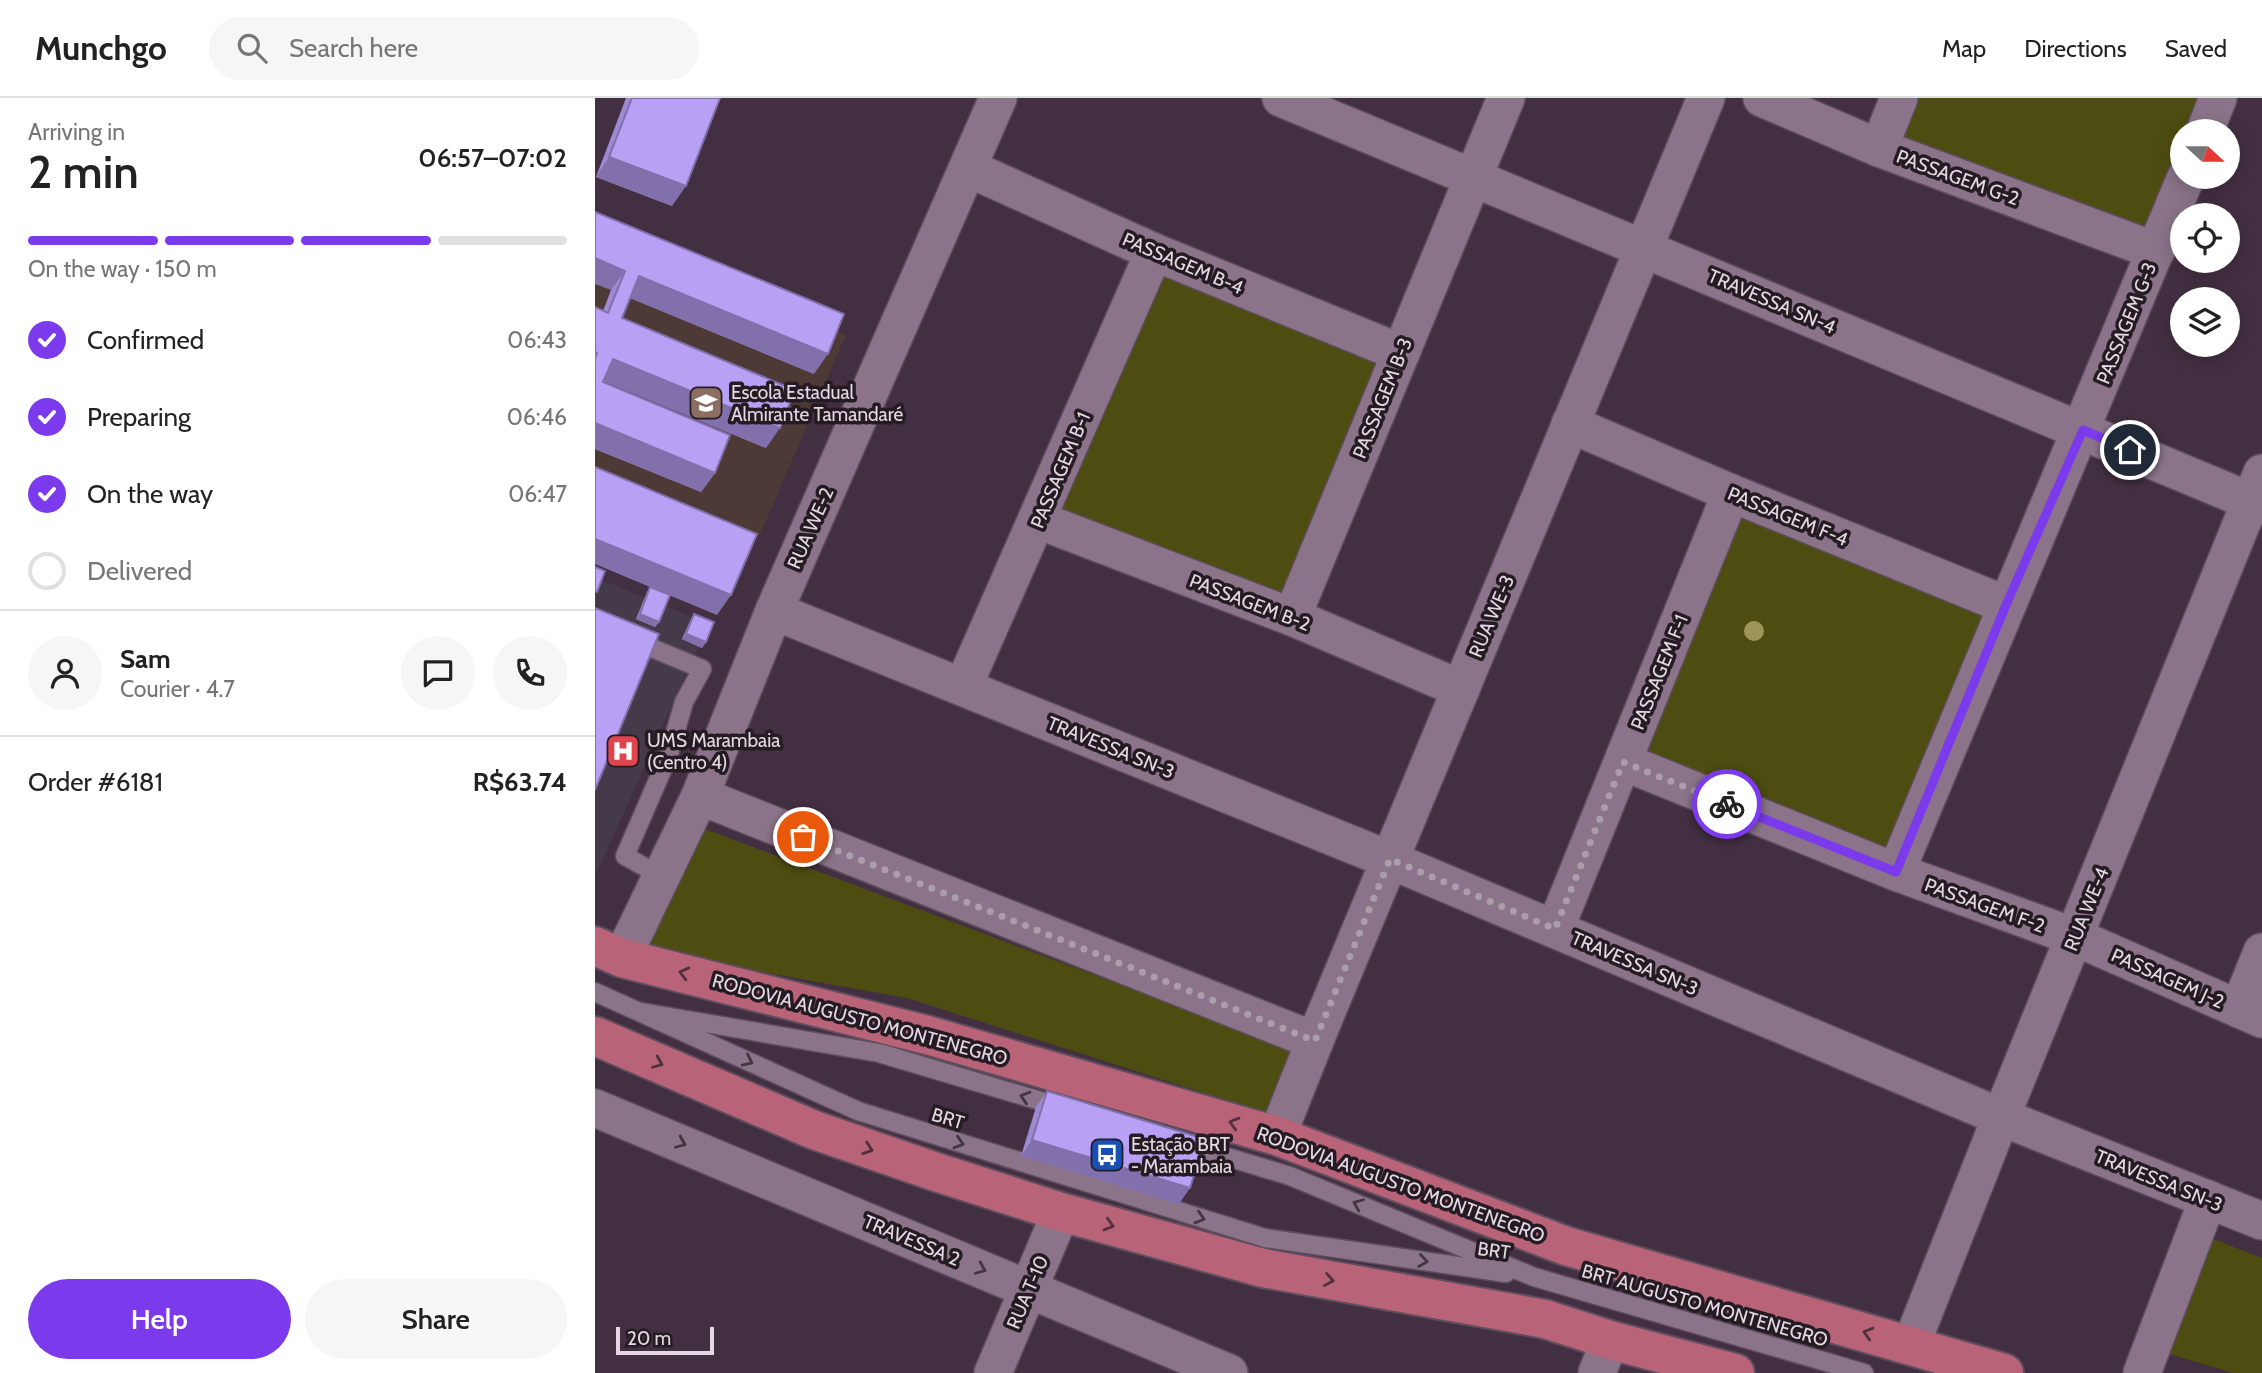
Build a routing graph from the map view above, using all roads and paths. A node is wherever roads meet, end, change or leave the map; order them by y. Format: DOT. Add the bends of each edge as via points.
graph roads {
  1 [pos="997,98"];
  2 [pos="1281,98"];
  3 [pos="1506,98"];
  4 [pos="1706,98"];
  5 [pos="1762,98"];
  6 [pos="1899,98"];
  7 [pos="2218,98"];
  8 [pos="2210,119"];
  9 [pos="1879,148"];
  10 [pos="968,168"];
  11 [pos="1471,178"];
  12 [pos="2181,189"];
  13 [pos="1643,248"];
  14 [pos="2156,251"];
  15 [pos="1154,252"];
  16 [pos="1401,353"];
  17 [pos="1570,424"];
  18 [pos="2083,430"];
  19 [pos="1731,493"];
  20 [pos="2258,493"];
  21 [pos="1038,520"];
  22 [pos="2006,605"];
  23 [pos="774,611"];
  24 [pos="1292,617"];
  25 [pos="595,624"];
  26 [pos="963,687"];
  27 [pos="1461,689"];
  28 [pos="1623,762"];
  29 [pos="700,796"];
  30 [pos="1390,859"];
  31 [pos="1896,872"];
  32 [pos="661,876"];
  33 [pos="1555,929"];
  34 [pos="2074,937"];
  35 [pos="609,952"];
  36 [pos="2262,952"];
  37 [pos="595,992"];
  38 [pos="641,1012"];
  39 [pos="2250,1014"];
  40 [pos="1315,1041"];
  41 [pos="597,1044"];
  42 [pos="595,1108"];
  43 [pos="1078,1112"];
  44 [pos="2001,1117"];
  45 [pos="1277,1136"];
  46 [pos="1171,1140"];
  47 [pos="2208,1199"];
  48 [pos="1061,1212"];
  49 [pos="2262,1221"];
  50 [pos="1534,1277"];
  51 [pos="1028,1289"];
  52 [pos="1911,1345"];
  53 [pos="1603,1357"];
  54 [pos="993,1373"];
  55 [pos="1229,1373"];
  56 [pos="1735,1373"];
  57 [pos="1864,1373"];
  58 [pos="2004,1373"];
  59 [pos="2142,1373"];
  1 -- 10 [label="street, RUA WE-2"];
  2 -- 11 [label="street, TRAVESSA SN-4"];
  3 -- 11 [label="street, PASSAGEM B-3"];
  4 -- 13 [label="street, RUA WE-3"];
  5 -- 9 [label="street, PASSAGEM G-2"];
  6 -- 9 [label="street"];
  7 -- 8 [label="street"];
  9 -- 14 [label="street, PASSAGEM G-2"];
  10 -- 15 [label="street, PASSAGEM B-4"];
  10 -- 23 [label="street, RUA WE-2"];
  11 -- 13 [label="street, TRAVESSA SN-4"];
  11 -- 16 [label="street, PASSAGEM B-3"];
  12 -- 14 [label="street, PASSAGEM G-3"];
  13 -- 17 [label="street, RUA WE-3"];
  13 -- 18 [label="street, TRAVESSA SN-4"];
  14 -- 18 [label="street, PASSAGEM G-3"];
  15 -- 16 [label="street, PASSAGEM B-4"];
  15 -- 21 [label="street, PASSAGEM B-1"];
  16 -- 24 [label="street, PASSAGEM B-3"];
  17 -- 19 [label="street, PASSAGEM F-4"];
  17 -- 27 [label="street, RUA WE-3"];
  18 -- 20 [label="street, TRAVESSA SN-4"];
  18 -- 22 [label="street, PASSAGEM G-3"];
  19 -- 22 [label="street, PASSAGEM F-4"];
  19 -- 28 [label="street, PASSAGEM F-1"];
  20 -- 34 [label="street, RUA WE-4"];
  21 -- 24 [label="street, PASSAGEM B-2"];
  21 -- 26 [label="street, PASSAGEM B-1"];
  22 -- 31 [label="street, PASSAGEM G-3"];
  23 -- 26 [label="street, TRAVESSA SN-3"];
  23 -- 29 [label="street, RUA WE-2"];
  24 -- 27 [label="street, PASSAGEM B-2"];
  25 -- 32 [label="lane" via="702,669 684,702 668,757 625,856"];
  26 -- 30 [label="street, TRAVESSA SN-3"];
  27 -- 30 [label="street, RUA WE-3"];
  28 -- 31 [label="street, PASSAGEM F-2"];
  28 -- 33 [label="street, PASSAGEM F-1"];
  29 -- 32 [label="street, RUA WE-2"];
  29 -- 40 [label="street"];
  30 -- 33 [label="street, TRAVESSA SN-3"];
  30 -- 40 [label="street, RUA WE-3"];
  31 -- 34 [label="street, PASSAGEM F-2"];
  32 -- 35 [label="street, RUA WE-2"];
  33 -- 44 [label="street, TRAVESSA SN-3"];
  34 -- 39 [label="street, PASSAGEM J-2"];
  34 -- 44 [label="street, RUA WE-4"];
  45 -- 35 [label="main road, RODOVIA AUGUSTO MONTENEGRO, one-way" via="927,1035"];
  36 -- 39 [label="street"];
  37 -- 38 [label="lane"];
  43 -- 38 [label="lane, one-way" via="879,1053"];
  38 -- 50 [label="lane, BRT, one-way" via="858,1111 1265,1238"];
  40 -- 45 [label="street, RUA WE-3"];
  41 -- 48 [label="main road, one-way" via="814,1130"];
  42 -- 51 [label="street, TRAVESSA 2, one-way"];
  44 -- 47 [label="street, TRAVESSA SN-3"];
  44 -- 52 [label="street, RUA WE-4"];
  52 -- 45 [label="main road, RODOVIA AUGUSTO MONTENEGRO, one-way" via="1566,1246"];
  50 -- 46 [label="lane, BRT, one-way" via="1290,1176"];
  47 -- 49 [label="street, TRAVESSA SN-3"];
  47 -- 59 [label="street"];
  48 -- 51 [label="street, RUA T-10"];
  48 -- 53 [label="main road, one-way" via="1263,1268 1545,1319"];
  50 -- 57 [label="lane, BRT AUGUSTO MONTENEGRO"];
  51 -- 54 [label="street, RUA T-10"];
  51 -- 55 [label="street, TRAVESSA 2"];
  52 -- 58 [label="main road, RODOVIA AUGUSTO MONTENEGRO"];
  53 -- 56 [label="main road"];
}
